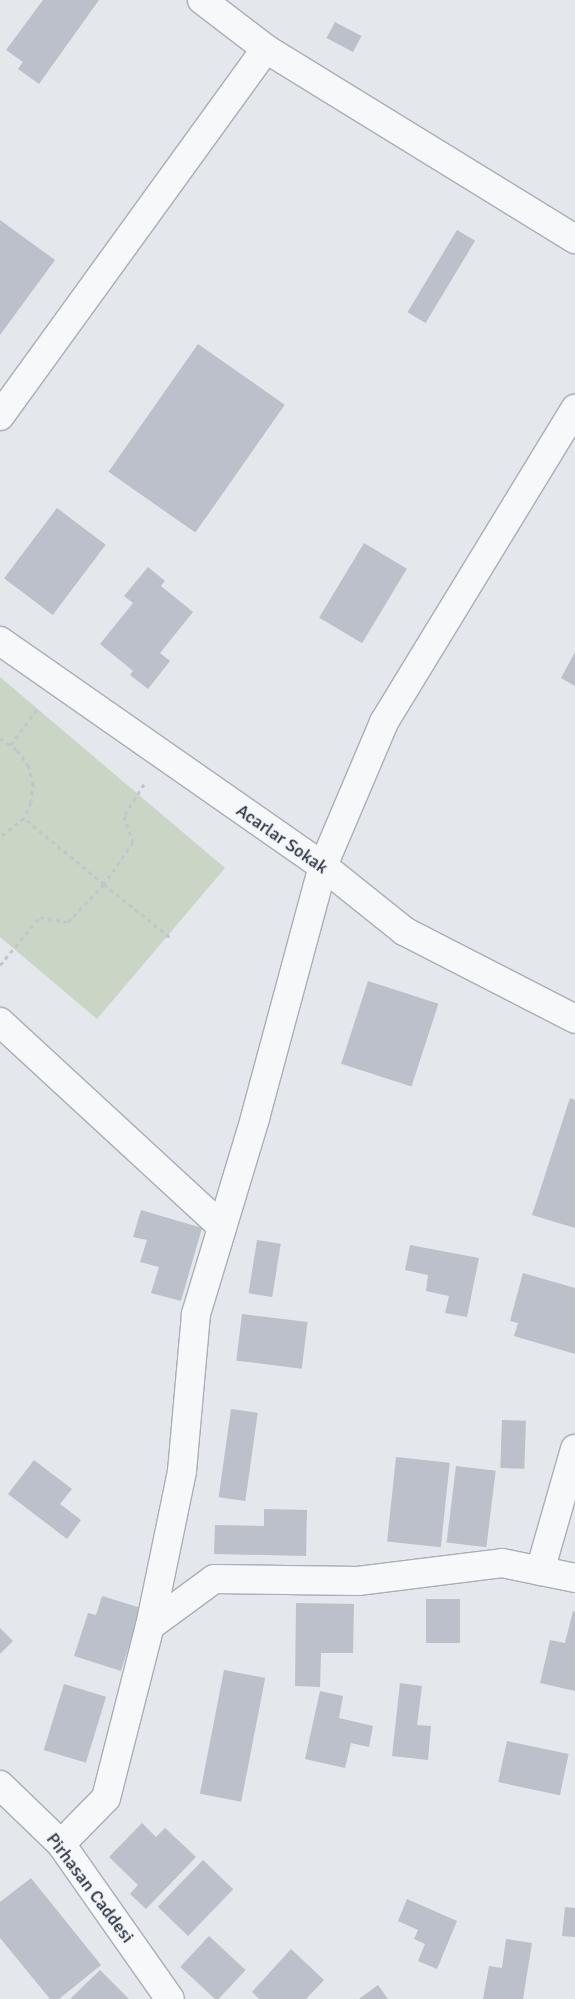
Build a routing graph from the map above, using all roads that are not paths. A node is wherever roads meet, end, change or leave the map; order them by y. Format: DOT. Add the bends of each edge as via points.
graph roads {
  1 [pos="202,0"];
  2 [pos="266,49"];
  3 [pos="575,239"];
  4 [pos="575,409"];
  5 [pos="0,416"];
  6 [pos="0,640"];
  7 [pos="323,866"];
  8 [pos="575,1019"];
  9 [pos="0,1022"];
  10 [pos="222,1227"];
  11 [pos="575,1449"];
  12 [pos="540,1571"];
  13 [pos="575,1578"];
  14 [pos="150,1626"];
  15 [pos="0,1785"];
  16 [pos="61,1844"];
  17 [pos="166,1997"];
  1 -- 2 [label="street"];
  2 -- 3 [label="street"];
  2 -- 5 [label="street"];
  4 -- 7 [label="street" via="384,722"];
  6 -- 7 [label="street, Acarlar Sokak"];
  7 -- 8 [label="street, Acarlar Sokak" via="404,931"];
  7 -- 10 [label="street"];
  9 -- 10 [label="street"];
  10 -- 14 [label="street" via="196,1314 182,1472"];
  11 -- 12 [label="street"];
  12 -- 13 [label="street"];
  12 -- 14 [label="street" via="502,1563 358,1581 214,1579"];
  14 -- 16 [label="street" via="106,1798"];
  15 -- 16 [label="street, Pirhasan Caddesi"];
  16 -- 17 [label="street, Pirhasan Caddesi"];
}
